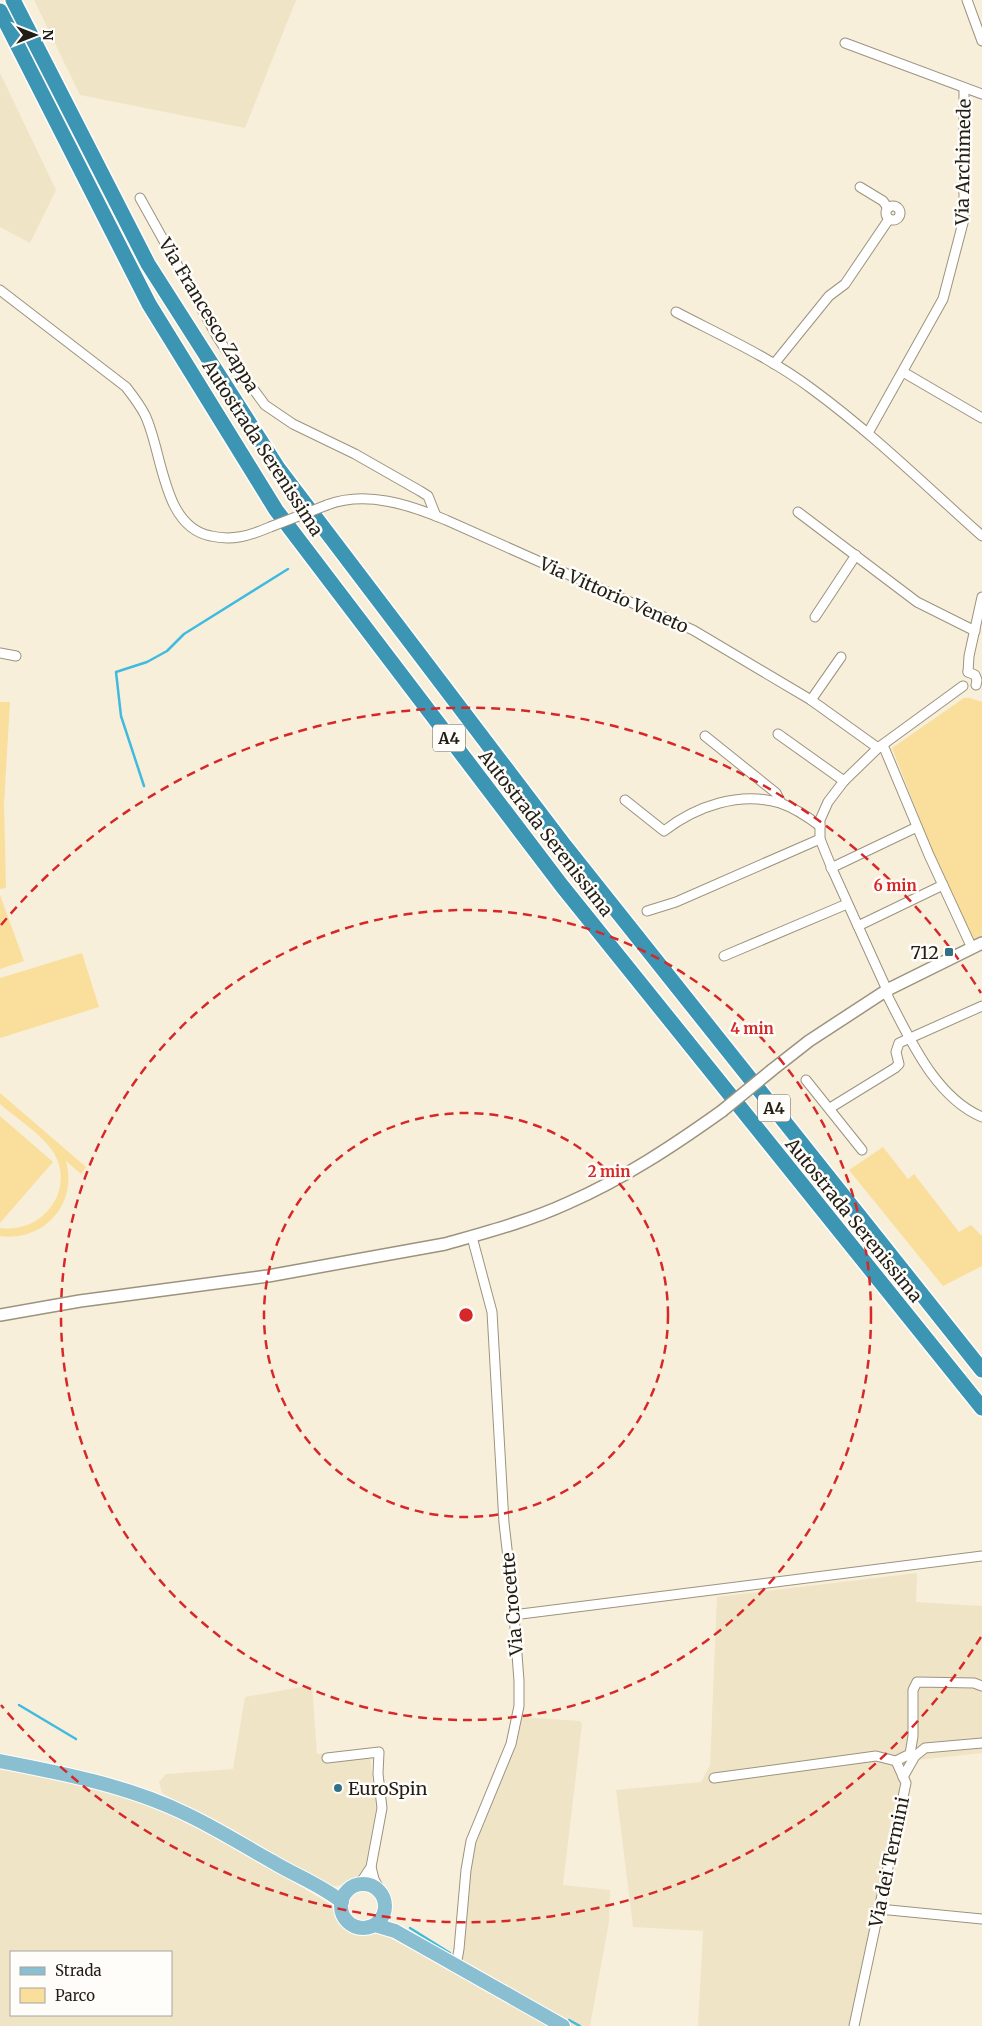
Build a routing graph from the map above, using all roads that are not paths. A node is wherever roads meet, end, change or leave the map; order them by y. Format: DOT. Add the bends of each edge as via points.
graph roads {
  1 [pos="13,0"];
  2 [pos="967,0"];
  3 [pos="0,11"];
  4 [pos="982,40"];
  5 [pos="845,43"];
  6 [pos="964,88"];
  7 [pos="982,94"];
  8 [pos="860,186"];
  9 [pos="140,198"];
  10 [pos="0,290"];
  11 [pos="676,312"];
  12 [pos="774,364"];
  13 [pos="903,372"];
  14 [pos="982,418"];
  15 [pos="868,433"];
  16 [pos="798,512"];
  17 [pos="436,516"];
  18 [pos="982,536"];
  19 [pos="856,556"];
  20 [pos="982,597"];
  21 [pos="814,617"];
  22 [pos="978,627"];
  23 [pos="0,653"];
  24 [pos="16,656"];
  25 [pos="841,656"];
  26 [pos="968,672"];
  27 [pos="963,686"];
  28 [pos="979,687"];
  29 [pos="811,700"];
  30 [pos="778,734"];
  31 [pos="704,736"];
  32 [pos="880,746"];
  33 [pos="844,781"];
  34 [pos="625,800"];
  35 [pos="780,803"];
  36 [pos="820,826"];
  37 [pos="917,827"];
  38 [pos="820,839"];
  39 [pos="831,868"];
  40 [pos="943,885"];
  41 [pos="847,904"];
  42 [pos="647,911"];
  43 [pos="858,926"];
  44 [pos="977,945"];
  45 [pos="724,956"];
  46 [pos="888,990"];
  47 [pos="982,1006"];
  48 [pos="910,1038"];
  49 [pos="806,1080"];
  50 [pos="830,1108"];
  51 [pos="982,1117"];
  52 [pos="862,1150"];
  53 [pos="472,1236"];
  54 [pos="0,1314"];
  55 [pos="982,1370"];
  56 [pos="982,1408"];
  57 [pos="982,1556"];
  58 [pos="513,1615"];
  59 [pos="982,1686"];
  60 [pos="982,1743"];
  61 [pos="327,1758"];
  62 [pos="0,1761"];
  63 [pos="896,1761"];
  64 [pos="903,1777"];
  65 [pos="714,1778"];
  66 [pos="371,1867"];
  67 [pos="348,1893"];
  68 [pos="384,1905"];
  69 [pos="879,1909"];
  70 [pos="982,1920"];
  71 [pos="374,1925"];
  72 [pos="395,1931"];
  73 [pos="456,1966"];
  74 [pos="563,2026"];
  75 [pos="854,2026"];
  1 -- 55 [label="highway, Autostrada Serenissima / A4" via="148,264 278,468 565,846"];
  2 -- 4 [label="street"];
  3 -- 56 [label="highway, Autostrada Serenissima / A4" via="149,304 276,510 562,886"];
  5 -- 6 [label="street, Via Archimede"];
  6 -- 7 [label="street, Via Archimede"];
  6 -- 13 [label="street, Via Archimede" via="962,230 943,299"];
  8 -- 12 [label="street" via="883,201 888,208 886,214 889,219 845,284 829,296"];
  9 -- 17 [label="street, Via Francesco Zappa" via="218,338 265,405 428,496"];
  10 -- 17 [label="street, Via Vittorio Veneto, bridge" via="126,387 146,417 175,510 192,529 220,538 237,538 335,502 352,500 381,500"];
  11 -- 12 [label="street"];
  12 -- 15 [label="street" via="811,388"];
  13 -- 14 [label="street"];
  13 -- 15 [label="street, Via Archimede"];
  15 -- 18 [label="street"];
  16 -- 19 [label="street"];
  17 -- 29 [label="street, Via Vittorio Veneto" via="693,630"];
  19 -- 21 [label="street"];
  19 -- 22 [label="street" via="917,602"];
  20 -- 22 [label="street"];
  22 -- 26 [label="street"];
  23 -- 24 [label="street"];
  25 -- 29 [label="street"];
  26 -- 27 [label="street" via="962,676"];
  26 -- 28 [label="street" via="975,675"];
  27 -- 28 [label="street"];
  27 -- 32 [label="street"];
  29 -- 32 [label="street, Via Vittorio Veneto"];
  30 -- 33 [label="street"];
  31 -- 35 [label="street" via="776,793"];
  32 -- 33 [label="street"];
  32 -- 37 [label="street"];
  33 -- 36 [label="street" via="828,802"];
  34 -- 35 [label="street" via="664,831 709,806 734,799 757,798"];
  35 -- 36 [label="street"];
  36 -- 38 [label="street"];
  37 -- 39 [label="street"];
  37 -- 40 [label="street"];
  38 -- 39 [label="street"];
  38 -- 42 [label="street" via="676,902"];
  39 -- 41 [label="street"];
  40 -- 43 [label="street"];
  40 -- 44 [label="street"];
  41 -- 43 [label="street"];
  41 -- 45 [label="street"];
  43 -- 46 [label="street"];
  44 -- 46 [label="street"];
  46 -- 48 [label="street" via="888,997"];
  46 -- 53 [label="street, bridge" via="824,1030 722,1111 654,1158 568,1203"];
  47 -- 48 [label="street"];
  48 -- 50 [label="street" via="896,1047 899,1064 895,1068"];
  48 -- 51 [label="street" via="940,1084"];
  49 -- 50 [label="street"];
  50 -- 52 [label="street"];
  53 -- 54 [label="street" via="445,1244 268,1276"];
  53 -- 58 [label="street, Via Crocette" via="492,1312 504,1523"];
  57 -- 58 [label="street"];
  58 -- 73 [label="street, Via Crocette" via="519,1680 516,1726 471,1841"];
  59 -- 63 [label="street" via="974,1683 917,1682 913,1690 914,1736 910,1754"];
  60 -- 64 [label="street" via="925,1748 915,1756"];
  61 -- 66 [label="street" via="379,1752 382,1808"];
  62 -- 67 [label="main road" via="111,1787 168,1806 326,1890"];
  63 -- 64 [label="street, Via dei Termini"];
  63 -- 65 [label="street" via="876,1756"];
  64 -- 69 [label="street, Via dei Termini" via="906,1783"];
  66 -- 67 [label="street"];
  66 -- 68 [label="street"];
  67 -- 68 [label="main road" via="366,1884 372,1886 381,1893"];
  67 -- 71 [label="main road" via="344,1917 351,1924 365,1928"];
  68 -- 71 [label="main road" via="382,1919"];
  68 -- 72 [label="main road"];
  69 -- 70 [label="street"];
  69 -- 75 [label="street, Via dei Termini"];
  71 -- 72 [label="main road"];
  72 -- 73 [label="main road"];
  73 -- 74 [label="main road"];
}
